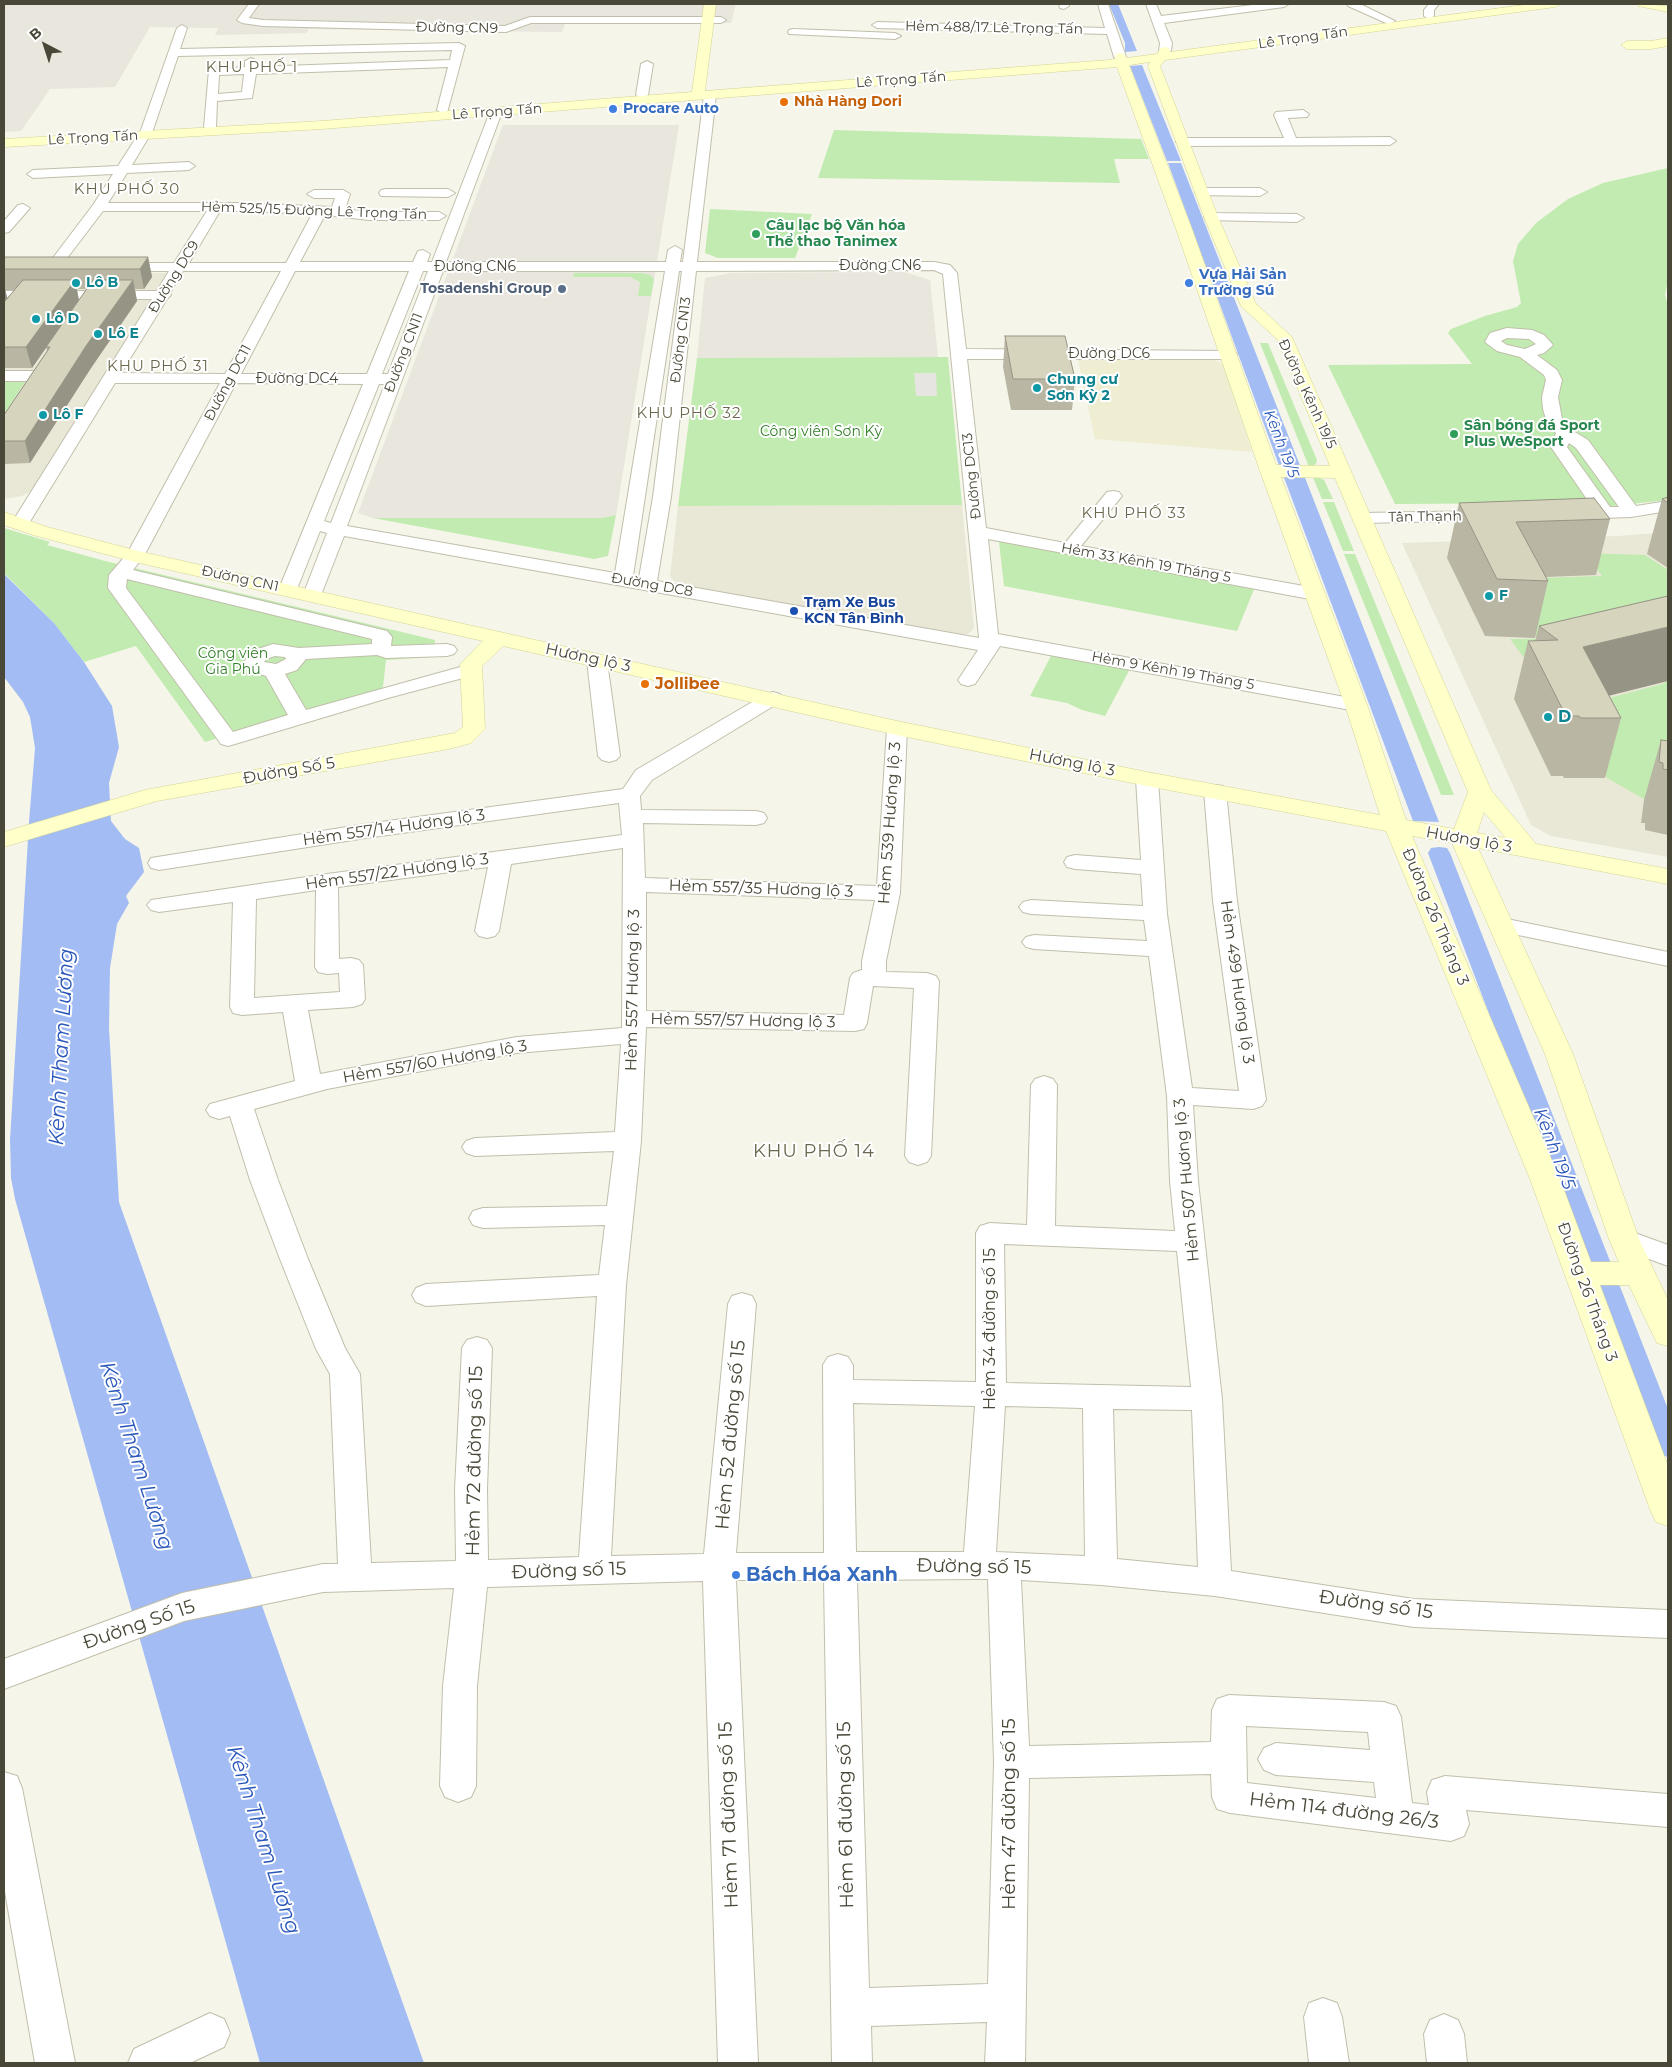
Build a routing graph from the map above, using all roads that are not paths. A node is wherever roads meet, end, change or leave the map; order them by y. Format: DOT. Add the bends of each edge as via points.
graph roads {
  1 [pos="254,4"];
  2 [pos="710,4"];
  3 [pos="724,4"];
  4 [pos="1103,4"];
  5 [pos="1151,4"];
  6 [pos="1284,4"];
  7 [pos="1352,4"];
  8 [pos="1434,4"];
  9 [pos="1517,4"];
  10 [pos="1555,4"];
  11 [pos="1642,4"];
  12 [pos="1248,6"];
  13 [pos="1668,9"];
  14 [pos="1429,16"];
  15 [pos="707,20"];
  16 [pos="721,20"];
  17 [pos="1158,20"];
  18 [pos="1395,23"];
  19 [pos="876,25"];
  20 [pos="182,28"];
  21 [pos="287,28"];
  22 [pos="1111,31"];
  23 [pos="793,32"];
  24 [pos="919,32"];
  25 [pos="705,33"];
  26 [pos="719,33"];
  27 [pos="954,38"];
  28 [pos="1668,42"];
  29 [pos="1627,45"];
  30 [pos="459,46"];
  31 [pos="175,53"];
  32 [pos="1163,55"];
  33 [pos="1121,60"];
  34 [pos="455,64"];
  35 [pos="647,64"];
  36 [pos="251,66"];
  37 [pos="704,93"];
  38 [pos="642,95"];
  39 [pos="213,98"];
  40 [pos="443,110"];
  41 [pos="488,112"];
  42 [pos="1303,114"];
  43 [pos="210,127"];
  44 [pos="144,133"];
  45 [pos="4,137"];
  46 [pos="1291,140"];
  47 [pos="1390,141"];
  48 [pos="1182,142"];
  49 [pos="4,144"];
  50 [pos="696,158"];
  51 [pos="1174,162"];
  52 [pos="189,166"];
  53 [pos="123,168"];
  54 [pos="33,174"];
  55 [pos="684,183"];
  56 [pos="1202,192"];
  57 [pos="1260,192"];
  58 [pos="386,193"];
  59 [pos="448,193"];
  60 [pos="314,194"];
  61 [pos="99,207"];
  62 [pos="216,207"];
  63 [pos="23,208"];
  64 [pos="321,210"];
  65 [pos="337,212"];
  66 [pos="439,216"];
  67 [pos="1210,217"];
  68 [pos="1296,218"];
  69 [pos="4,229"];
  70 [pos="677,232"];
  71 [pos="672,266"];
  72 [pos="690,266"];
  73 [pos="72,267"];
  74 [pos="101,267"];
  75 [pos="181,267"];
  76 [pos="290,267"];
  77 [pos="418,267"];
  78 [pos="437,267"];
  79 [pos="945,268"];
  80 [pos="164,294"];
  81 [pos="4,295"];
  82 [pos="22,295"];
  83 [pos="93,295"];
  84 [pos="13,307"];
  85 [pos="83,308"];
  86 [pos="959,354"];
  87 [pos="1229,354"];
  88 [pos="1525,354"];
  89 [pos="47,361"];
  90 [pos="4,376"];
  91 [pos="36,376"];
  92 [pos="111,378"];
  93 [pos="230,379"];
  94 [pos="374,379"];
  95 [pos="394,379"];
  96 [pos="25,391"];
  97 [pos="1564,433"];
  98 [pos="1275,471"];
  99 [pos="1342,472"];
  100 [pos="1113,496"];
  101 [pos="1668,506"];
  102 [pos="1631,512"];
  103 [pos="1605,513"];
  104 [pos="12,521"];
  105 [pos="1507,522"];
  106 [pos="1668,522"];
  107 [pos="314,525"];
  108 [pos="1365,525"];
  109 [pos="337,529"];
  110 [pos="978,532"];
  111 [pos="1069,549"];
  112 [pos="135,556"];
  113 [pos="120,572"];
  114 [pos="623,580"];
  115 [pos="647,584"];
  116 [pos="288,589"];
  117 [pos="1315,594"];
  118 [pos="312,595"];
  119 [pos="284,612"];
  120 [pos="483,635"];
  121 [pos="989,642"];
  122 [pos="447,650"];
  123 [pos="289,655"];
  124 [pos="597,661"];
  125 [pos="382,666"];
  126 [pos="472,666"];
  127 [pos="968,680"];
  128 [pos="773,698"];
  129 [pos="1356,705"];
  130 [pos="300,718"];
  131 [pos="897,728"];
  132 [pos="608,756"];
  133 [pos="1147,778"];
  134 [pos="1215,791"];
  135 [pos="1480,792"];
  136 [pos="630,806"];
  137 [pos="756,818"];
  138 [pos="1406,828"];
  139 [pos="1454,837"];
  140 [pos="4,840"];
  141 [pos="634,840"];
  142 [pos="1529,851"];
  143 [pos="501,858"];
  144 [pos="1075,862"];
  145 [pos="159,863"];
  146 [pos="1152,868"];
  147 [pos="1668,876"];
  148 [pos="327,882"];
  149 [pos="634,885"];
  150 [pos="888,893"];
  151 [pos="245,894"];
  152 [pos="159,906"];
  153 [pos="1031,907"];
  154 [pos="1155,914"];
  155 [pos="1502,925"];
  156 [pos="487,931"];
  157 [pos="1034,942"];
  158 [pos="1159,949"];
  159 [pos="1668,959"];
  160 [pos="874,978"];
  161 [pos="294,1003"];
  162 [pos="634,1027"];
  163 [pos="1044,1085"];
  164 [pos="309,1086"];
  165 [pos="1180,1096"];
  166 [pos="628,1141"];
  167 [pos="474,1147"];
  168 [pos="918,1156"];
  169 [pos="620,1215"];
  170 [pos="482,1218"];
  171 [pos="1041,1236"];
  172 [pos="1624,1239"];
  173 [pos="1191,1242"];
  174 [pos="1668,1256"];
  175 [pos="1630,1273"];
  176 [pos="1584,1274"];
  177 [pos="612,1285"];
  178 [pos="426,1295"];
  179 [pos="742,1304"];
  180 [pos="1668,1334"];
  181 [pos="478,1348"];
  182 [pos="991,1395"];
  183 [pos="1098,1396"];
  184 [pos="1207,1399"];
  185 [pos="1668,1512"];
  186 [pos="840,1566"];
  187 [pos="991,1566"];
  188 [pos="719,1567"];
  189 [pos="594,1570"];
  190 [pos="1101,1571"];
  191 [pos="472,1574"];
  192 [pos="355,1577"];
  193 [pos="1215,1582"];
  194 [pos="278,1587"];
  195 [pos="1668,1624"];
  196 [pos="4,1674"];
  197 [pos="1228,1758"];
  198 [pos="1276,1759"];
  199 [pos="1012,1762"];
  200 [pos="1390,1768"];
  201 [pos="458,1786"];
  202 [pos="4,1788"];
  203 [pos="1668,1811"];
  204 [pos="1396,1817"];
  205 [pos="1006,2002"];
  206 [pos="851,2008"];
  207 [pos="1323,2017"];
  208 [pos="210,2033"];
  209 [pos="55,2063"];
  210 [pos="148,2063"];
  211 [pos="738,2063"];
  212 [pos="852,2063"];
  213 [pos="1005,2063"];
  214 [pos="1328,2063"];
  1 -- 15 [label="street, Đường CN9" via="242,20 263,24 506,29 517,19 531,16"];
  2 -- 15 [label="street, Đường CN13"];
  3 -- 16 [label="street, Đường CN13"];
  4 -- 22 [label="street" via="1103,17"];
  5 -- 17 [label="street, Đường Kênh 19/5"];
  6 -- 12 [label="street"];
  7 -- 18 [label="street"];
  8 -- 14 [label="street"];
  9 -- 14 [label="street, Lê Trọng Tấn"];
  10 -- 18 [label="street, Lê Trọng Tấn"];
  11 -- 13 [label="street"];
  12 -- 17 [label="street"];
  14 -- 18 [label="street, Lê Trọng Tấn"];
  15 -- 16 [label="street, Đường CN9"];
  15 -- 25 [label="street, Đường CN13"];
  16 -- 26 [label="street, Đường CN13"];
  17 -- 32 [label="street, Đường Kênh 19/5" via="1166,43"];
  18 -- 32 [label="street, Lê Trọng Tấn"];
  19 -- 24 [label="street, Hẻm 488/17 Lê Trọng Tấn"];
  20 -- 31 [label="street"];
  21 -- 30 [label="street" via="462,32"];
  22 -- 24 [label="street, Hẻm 488/17 Lê Trọng Tấn"];
  22 -- 33 [label="street"];
  23 -- 24 [label="street"];
  24 -- 27 [label="street"];
  25 -- 26 [label="street"];
  25 -- 37 [label="street, Đường CN13"];
  26 -- 37 [label="street, Đường CN13"];
  28 -- 29 [label="street"];
  30 -- 31 [label="street"];
  30 -- 34 [label="street"];
  31 -- 44 [label="street"];
  32 -- 33 [label="street, Lê Trọng Tấn"];
  32 -- 48 [label="street, Đường Kênh 19/5" via="1154,66"];
  33 -- 37 [label="street, Lê Trọng Tấn"];
  33 -- 51 [label="street, Đường Kênh 19/5"];
  34 -- 36 [label="street"];
  34 -- 40 [label="street"];
  35 -- 38 [label="street"];
  36 -- 39 [label="street" via="248,95"];
  36 -- 39 [label="street" via="213,72"];
  37 -- 38 [label="street, Lê Trọng Tấn"];
  37 -- 41 [label="street, Lê Trọng Tấn"];
  37 -- 50 [label="street, Đường CN13"];
  38 -- 40 [label="street, Lê Trọng Tấn"];
  39 -- 43 [label="street"];
  40 -- 43 [label="street, Lê Trọng Tấn"];
  41 -- 44 [label="street, Lê Trọng Tấn"];
  41 -- 59 [label="street, Đường CN11"];
  41 -- 78 [label="street, Đường CN11"];
  42 -- 46 [label="street" via="1280,115"];
  43 -- 44 [label="street, Lê Trọng Tấn"];
  44 -- 45 [label="street, Lê Trọng Tấn"];
  44 -- 49 [label="street, Lê Trọng Tấn"];
  44 -- 53 [label="street"];
  46 -- 47 [label="street"];
  46 -- 48 [label="street"];
  48 -- 51 [label="street, Đường Kênh 19/5"];
  50 -- 55 [label="street, Đường CN13"];
  50 -- 72 [label="street, Đường CN13"];
  51 -- 56 [label="street, Đường Kênh 19/5"];
  51 -- 87 [label="street, Đường Kênh 19/5"];
  52 -- 53 [label="street"];
  53 -- 54 [label="street"];
  53 -- 61 [label="street"];
  56 -- 57 [label="street"];
  56 -- 67 [label="street, Đường Kênh 19/5"];
  58 -- 59 [label="street"];
  59 -- 66 [label="street, Đường CN11"];
  60 -- 65 [label="street" via="344,194"];
  61 -- 62 [label="street, Hẻm 525/15 Đường Lê Trọng Tấn"];
  61 -- 73 [label="street" via="46,267"];
  62 -- 64 [label="street, Hẻm 525/15 Đường Lê Trọng Tấn"];
  62 -- 75 [label="street, Đường DC9"];
  63 -- 69 [label="street"];
  64 -- 65 [label="street, Hẻm 525/15 Đường Lê Trọng Tấn"];
  64 -- 76 [label="street, Đường DC11"];
  65 -- 66 [label="street, Hẻm 525/15 Đường Lê Trọng Tấn" via="369,216"];
  66 -- 77 [label="street, Đường CN11"];
  67 -- 68 [label="street"];
  67 -- 99 [label="street, Đường Kênh 19/5" via="1249,306 1284,337"];
  70 -- 71 [label="street, Đường CN13"];
  71 -- 72 [label="street, Đường CN6"];
  71 -- 78 [label="street, Đường CN6"];
  71 -- 114 [label="street, Đường CN13"];
  72 -- 79 [label="street, Đường CN6"];
  72 -- 115 [label="street, Đường CN13" via="662,496"];
  74 -- 75 [label="street, Đường CN6"];
  75 -- 76 [label="street, Đường CN6"];
  75 -- 80 [label="street, Đường DC9"];
  76 -- 77 [label="street, Đường CN6"];
  76 -- 93 [label="street, Đường DC11"];
  77 -- 78 [label="street, Đường CN6"];
  77 -- 94 [label="street, Đường CN11"];
  78 -- 95 [label="street, Đường CN11"];
  79 -- 86 [label="street, Đường DC13" via="950,272"];
  80 -- 83 [label="street"];
  80 -- 92 [label="street, Đường DC9"];
  81 -- 82 [label="street"];
  82 -- 83 [label="street"];
  82 -- 84 [label="street"];
  83 -- 85 [label="street"];
  86 -- 87 [label="street, Đường DC6"];
  86 -- 110 [label="street, Đường DC13"];
  87 -- 98 [label="street, Đường Kênh 19/5"];
  88 -- 97 [label="street" via="1551,373 1554,380 1551,408"];
  89 -- 91 [label="street"];
  90 -- 91 [label="street"];
  91 -- 96 [label="street"];
  92 -- 93 [label="street, Đường DC4"];
  92 -- 104 [label="street, Đường DC9"];
  93 -- 94 [label="street, Đường DC4"];
  93 -- 112 [label="street, Đường DC11"];
  94 -- 95 [label="street, Đường DC4"];
  94 -- 107 [label="street, Đường CN11"];
  95 -- 109 [label="street, Đường CN11"];
  97 -- 102 [label="street" via="1582,444"];
  97 -- 103 [label="street" via="1559,446"];
  98 -- 99 [label="street"];
  98 -- 117 [label="street, Đường Kênh 19/5"];
  99 -- 108 [label="street, Đường Kênh 19/5"];
  100 -- 111 [label="street"];
  101 -- 102 [label="street"];
  102 -- 103 [label="street"];
  103 -- 106 [label="street" via="1559,521 1628,526"];
  104 -- 112 [label="street, Đường CN1"];
  105 -- 108 [label="street, Tân Thạnh"];
  107 -- 109 [label="street, Đường DC8"];
  107 -- 116 [label="street, Đường CN11"];
  108 -- 135 [label="street, Đường Kênh 19/5"];
  109 -- 114 [label="street, Đường DC8"];
  109 -- 118 [label="street, Đường CN11"];
  110 -- 111 [label="street, Hẻm 33 Kênh 19 Tháng 5"];
  110 -- 121 [label="street, Đường DC13"];
  111 -- 117 [label="street, Hẻm 33 Kênh 19 Tháng 5"];
  112 -- 113 [label="street, Đường DC11"];
  112 -- 116 [label="street, Đường CN1"];
  113 -- 119 [label="street"];
  113 -- 130 [label="street" via="118,590 228,740"];
  114 -- 115 [label="street, Đường DC8"];
  115 -- 121 [label="street, Đường DC8"];
  116 -- 118 [label="street, Đường CN1"];
  117 -- 129 [label="street, Đường Kênh 19/5"];
  118 -- 120 [label="street, Đường CN1"];
  119 -- 123 [label="street"];
  119 -- 125 [label="street" via="380,635"];
  120 -- 122 [label="street"];
  120 -- 124 [label="street, Hương lộ 3"];
  120 -- 126 [label="street"];
  121 -- 127 [label="street"];
  121 -- 129 [label="street, Hẻm 9 Kênh 19 Tháng 5"];
  122 -- 125 [label="street"];
  122 -- 126 [label="street"];
  123 -- 125 [label="street"];
  123 -- 130 [label="street" via="262,654 254,662 262,669 273,670"];
  124 -- 128 [label="street, Hương lộ 3"];
  124 -- 132 [label="street"];
  125 -- 126 [label="street"];
  125 -- 130 [label="street"];
  126 -- 140 [label="street, Đường Số 5" via="474,729 459,739 153,795"];
  128 -- 131 [label="street, Hương lộ 3"];
  128 -- 136 [label="street" via="644,775"];
  129 -- 138 [label="street, Đường Kênh 19/5"];
  131 -- 133 [label="street, Hương lộ 3"];
  131 -- 150 [label="street, Hẻm 539 Hương lộ 3"];
  133 -- 134 [label="street, Hương lộ 3"];
  133 -- 146 [label="street, Hẻm 507 Hương lộ 3"];
  134 -- 138 [label="street, Hương lộ 3"];
  134 -- 165 [label="street, Hẻm 499 Hương lộ 3" via="1225,901 1253,1100"];
  135 -- 139 [label="street"];
  135 -- 142 [label="street, Đường Kênh 19/5"];
  136 -- 137 [label="street, Hẻm 557/14 Hương lộ 3"];
  136 -- 141 [label="street, Hẻm 557 Hương lộ 3"];
  136 -- 145 [label="street, Hẻm 557/14 Hương lộ 3" via="610,797"];
  138 -- 139 [label="street, Hương lộ 3"];
  138 -- 176 [label="street, Đường 26 Tháng 3"];
  139 -- 142 [label="street, Hương lộ 3"];
  139 -- 155 [label="street"];
  141 -- 143 [label="street, Hẻm 557/22 Hương lộ 3"];
  141 -- 149 [label="street, Hẻm 557 Hương lộ 3"];
  142 -- 147 [label="street, Hương lộ 3"];
  143 -- 148 [label="street, Hẻm 557/22 Hương lộ 3"];
  143 -- 156 [label="street"];
  144 -- 146 [label="street"];
  146 -- 154 [label="street, Hẻm 507 Hương lộ 3"];
  148 -- 151 [label="street, Hẻm 557/22 Hương lộ 3"];
  148 -- 161 [label="street" via="327,967 351,965 353,999"];
  149 -- 150 [label="street, Hẻm 557/35 Hương lộ 3"];
  149 -- 162 [label="street, Hẻm 557 Hương lộ 3"];
  150 -- 160 [label="street, Hẻm 539 Hương lộ 3" via="874,961"];
  151 -- 152 [label="street, Hẻm 557/22 Hương lộ 3"];
  151 -- 161 [label="street" via="242,1007"];
  153 -- 154 [label="street"];
  154 -- 158 [label="street, Hẻm 507 Hương lộ 3"];
  155 -- 159 [label="street"];
  155 -- 172 [label="street" via="1559,1054"];
  157 -- 158 [label="street"];
  158 -- 165 [label="street, Hẻm 507 Hương lộ 3"];
  160 -- 162 [label="street, Hẻm 557/57 Hương lộ 3" via="862,978 855,1023"];
  160 -- 168 [label="street" via="927,981"];
  161 -- 164 [label="street"];
  162 -- 164 [label="street, Hẻm 557/60 Hương lộ 3" via="517,1045"];
  162 -- 166 [label="street, Hẻm 557 Hương lộ 3"];
  163 -- 171 [label="street"];
  164 -- 192 [label="street, Hẻm 557/60 Hương lộ 3" via="229,1107 264,1180 331,1349 345,1374"];
  165 -- 173 [label="street, Hẻm 507 Hương lộ 3"];
  166 -- 167 [label="street"];
  166 -- 169 [label="street, Hẻm 557 Hương lộ 3"];
  169 -- 170 [label="street"];
  169 -- 177 [label="street, Hẻm 557 Hương lộ 3"];
  171 -- 173 [label="street, Hẻm 34 đường số 15"];
  171 -- 182 [label="street, Hẻm 34 đường số 15" via="990,1233"];
  172 -- 174 [label="street"];
  172 -- 175 [label="street"];
  173 -- 184 [label="street, Hẻm 507 Hương lộ 3"];
  175 -- 176 [label="street"];
  175 -- 180 [label="street"];
  176 -- 185 [label="street, Đường 26 Tháng 3"];
  177 -- 178 [label="street"];
  177 -- 189 [label="street, Hẻm 557 Hương lộ 3"];
  179 -- 188 [label="street, Hẻm 52 đường số 15"];
  181 -- 191 [label="street, Hẻm 72 đường số 15" via="471,1489"];
  182 -- 183 [label="street"];
  182 -- 186 [label="street, Hẻm 61 đường số 15" via="838,1378"];
  182 -- 187 [label="street, Hẻm 34 đường số 15"];
  183 -- 184 [label="street"];
  183 -- 190 [label="street"];
  184 -- 193 [label="street, Hẻm 507 Hương lộ 3"];
  186 -- 187 [label="street, Đường số 15"];
  186 -- 188 [label="street, Đường số 15"];
  186 -- 206 [label="street, Hẻm 61 đường số 15"];
  187 -- 190 [label="street, Đường số 15"];
  187 -- 199 [label="street, Hẻm 47 đường số 15"];
  188 -- 189 [label="street, Đường số 15"];
  188 -- 211 [label="street, Hẻm 71 đường số 15"];
  189 -- 191 [label="street, Đường số 15"];
  190 -- 193 [label="street, Đường số 15"];
  191 -- 192 [label="street, Đường số 15"];
  191 -- 201 [label="street, Hẻm 72 đường số 15" via="460,1686"];
  192 -- 194 [label="street, Đường số 15" via="323,1578"];
  193 -- 195 [label="street, Đường số 15" via="1414,1613"];
  194 -- 196 [label="street, Đường Số 15" via="182,1607"];
  197 -- 199 [label="street"];
  197 -- 200 [label="street" via="1229,1710 1384,1717"];
  197 -- 204 [label="street, Hẻm 114 đường 26/3" via="1230,1798"];
  198 -- 200 [label="street"];
  199 -- 205 [label="street, Hẻm 47 đường số 15"];
  200 -- 204 [label="street"];
  202 -- 209 [label="street"];
  203 -- 204 [label="street, Hẻm 114 đường 26/3" via="1445,1792 1451,1824"];
  205 -- 206 [label="street"];
  205 -- 213 [label="street, Hẻm 47 đường số 15"];
  206 -- 212 [label="street, Hẻm 61 đường số 15"];
  207 -- 214 [label="street"];
  208 -- 210 [label="street"];
}
